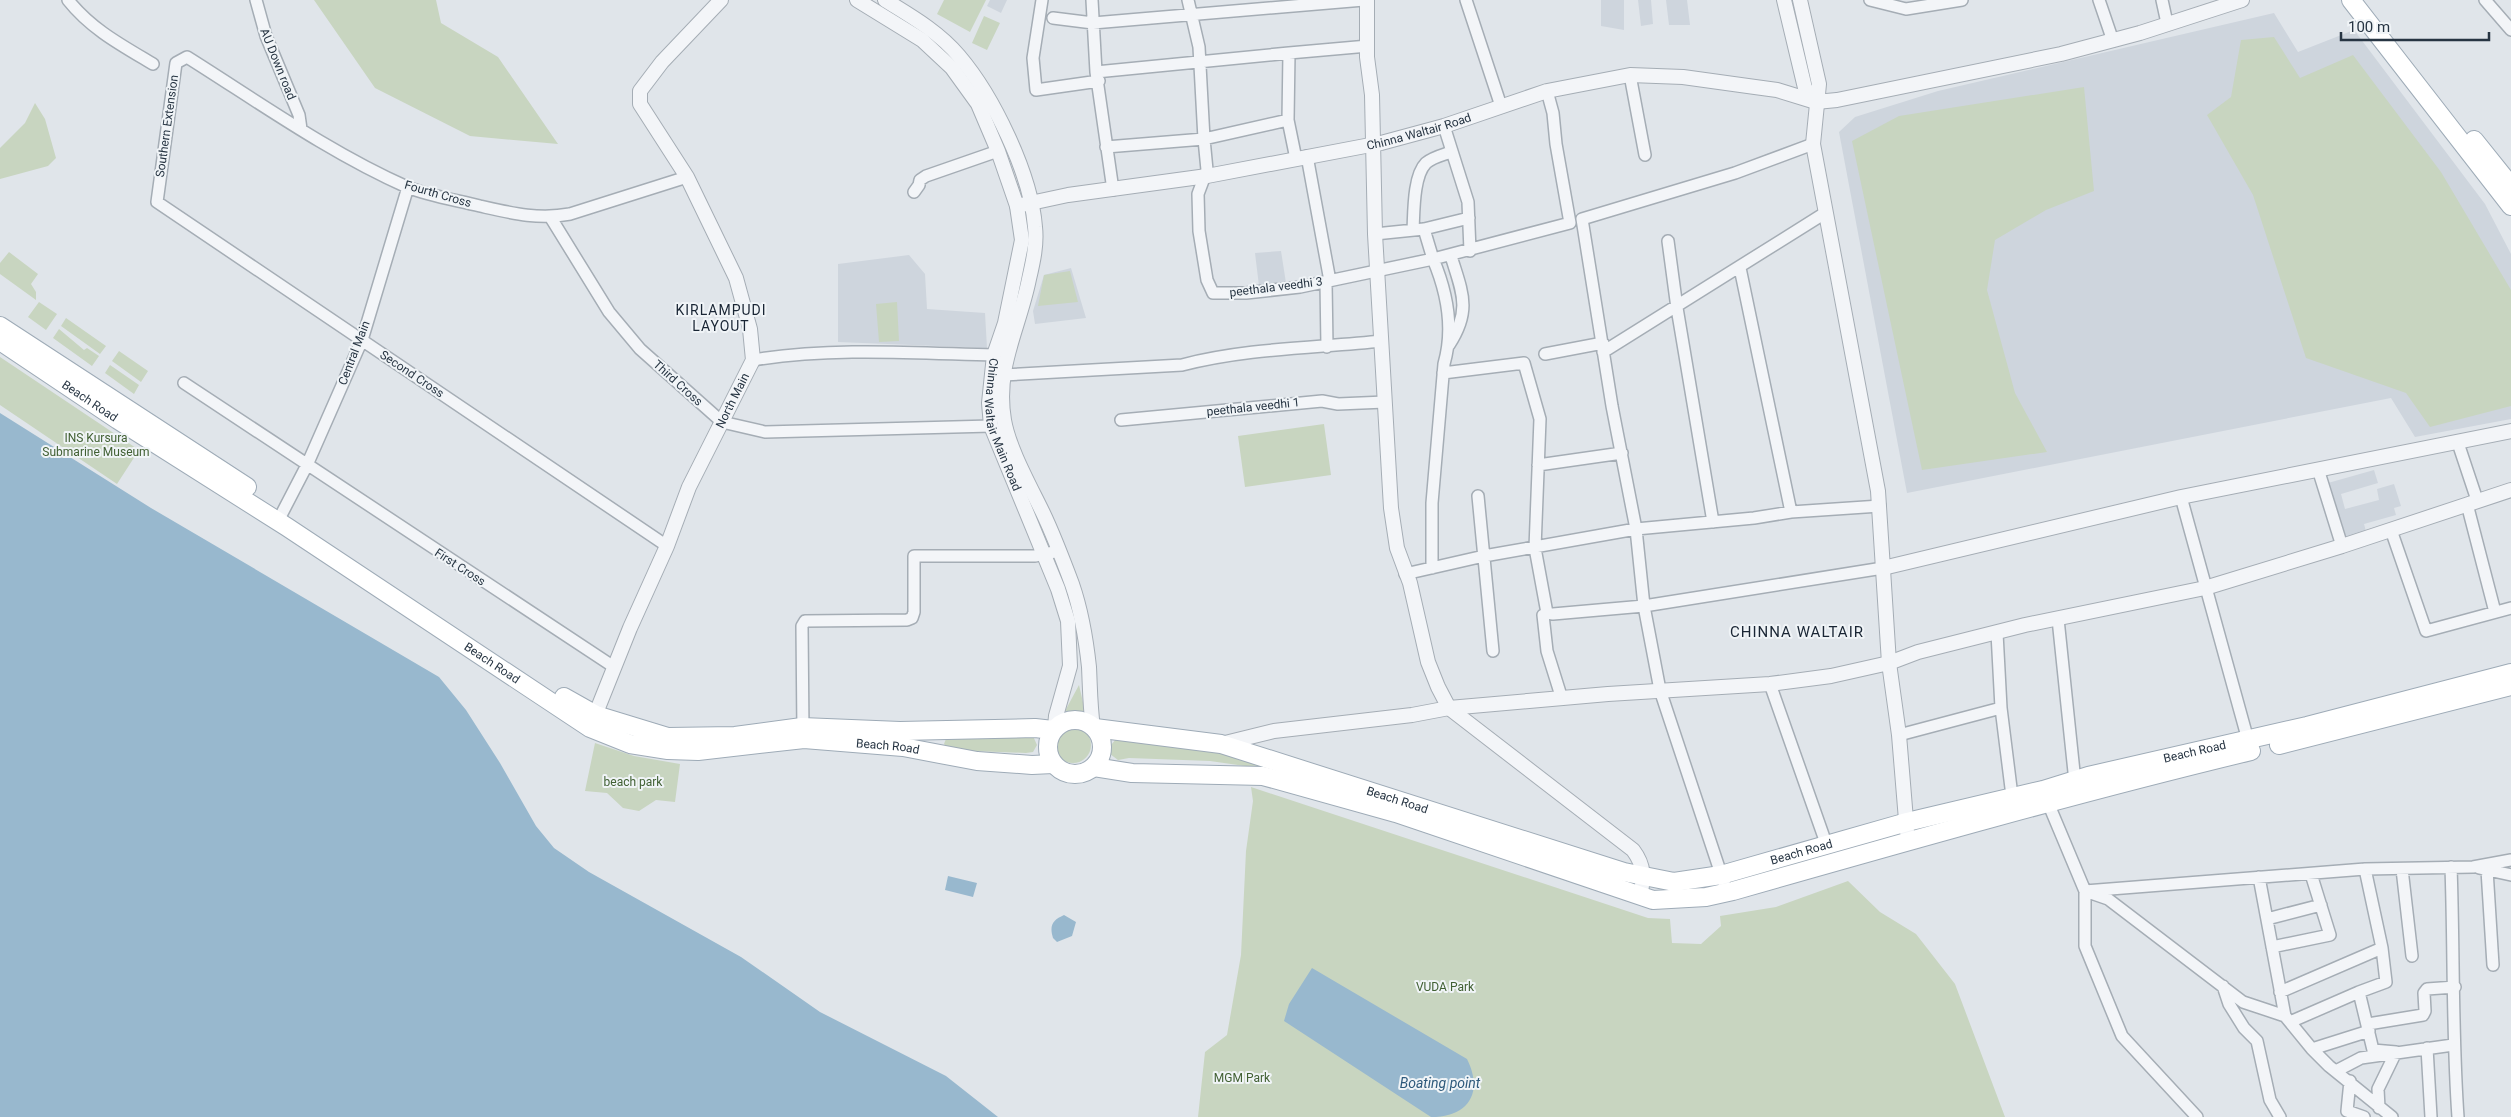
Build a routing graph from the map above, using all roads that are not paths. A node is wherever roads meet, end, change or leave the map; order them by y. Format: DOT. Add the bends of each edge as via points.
graph roads {
  1 [pos="68,0"];
  2 [pos="256,0"];
  3 [pos="721,0"];
  4 [pos="857,0"];
  5 [pos="885,0"];
  6 [pos="1042,0"];
  7 [pos="1092,0"];
  8 [pos="1365,0"];
  9 [pos="1466,0"];
  10 [pos="1784,0"];
  11 [pos="1800,0"];
  12 [pos="1870,0"];
  13 [pos="1962,0"];
  14 [pos="2099,0"];
  15 [pos="2162,0"];
  16 [pos="2242,0"];
  17 [pos="2351,0"];
  18 [pos="2364,0"];
  19 [pos="2485,0"];
  20 [pos="1192,4"];
  21 [pos="1053,18"];
  22 [pos="1093,23"];
  23 [pos="2167,23"];
  24 [pos="2511,30"];
  25 [pos="2113,41"];
  26 [pos="1368,46"];
  27 [pos="1288,53"];
  28 [pos="187,56"];
  29 [pos="1200,62"];
  30 [pos="153,64"];
  31 [pos="1630,75"];
  32 [pos="1097,77"];
  33 [pos="1547,91"];
  34 [pos="1816,102"];
  35 [pos="1501,106"];
  36 [pos="1288,120"];
  37 [pos="1444,126"];
  38 [pos="301,128"];
  39 [pos="1204,139"];
  40 [pos="1371,144"];
  41 [pos="1813,144"];
  42 [pos="1106,147"];
  43 [pos="998,151"];
  44 [pos="1451,152"];
  45 [pos="1645,155"];
  46 [pos="1302,158"];
  47 [pos="1206,176"];
  48 [pos="686,177"];
  49 [pos="2511,186"];
  50 [pos="408,187"];
  51 [pos="1113,190"];
  52 [pos="914,192"];
  53 [pos="157,202"];
  54 [pos="1024,204"];
  55 [pos="2511,206"];
  56 [pos="1825,213"];
  57 [pos="551,218"];
  58 [pos="1469,218"];
  59 [pos="1582,219"];
  60 [pos="1570,223"];
  61 [pos="1419,230"];
  62 [pos="1375,234"];
  63 [pos="1668,241"];
  64 [pos="1470,251"];
  65 [pos="1451,256"];
  66 [pos="1433,259"];
  67 [pos="1740,268"];
  68 [pos="1377,270"];
  69 [pos="1328,282"];
  70 [pos="1676,308"];
  71 [pos="0,326"];
  72 [pos="362,340"];
  73 [pos="0,341"];
  74 [pos="1382,341"];
  75 [pos="1450,344"];
  76 [pos="1327,347"];
  77 [pos="1603,348"];
  78 [pos="1545,354"];
  79 [pos="994,355"];
  80 [pos="754,360"];
  81 [pos="1443,373"];
  82 [pos="1003,375"];
  83 [pos="184,384"];
  84 [pos="1385,402"];
  85 [pos="1121,420"];
  86 [pos="722,422"];
  87 [pos="991,426"];
  88 [pos="2511,431"];
  89 [pos="2458,443"];
  90 [pos="1622,454"];
  91 [pos="307,465"];
  92 [pos="1538,465"];
  93 [pos="2318,469"];
  94 [pos="2511,490"];
  95 [pos="1478,496"];
  96 [pos="2181,497"];
  97 [pos="2472,502"];
  98 [pos="1880,506"];
  99 [pos="1791,512"];
  100 [pos="281,516"];
  101 [pos="1713,522"];
  102 [pos="1636,529"];
  103 [pos="2391,530"];
  104 [pos="667,546"];
  105 [pos="2342,546"];
  106 [pos="1535,548"];
  107 [pos="1059,551"];
  108 [pos="1043,555"];
  109 [pos="1484,556"];
  110 [pos="1432,568"];
  111 [pos="1884,568"];
  112 [pos="1405,574"];
  113 [pos="2205,588"];
  114 [pos="1644,606"];
  115 [pos="2511,608"];
  116 [pos="2495,612"];
  117 [pos="1543,615"];
  118 [pos="2058,619"];
  119 [pos="1997,633"];
  120 [pos="1492,651"];
  121 [pos="1890,663"];
  122 [pos="614,667"];
  123 [pos="2511,672"];
  124 [pos="1770,684"];
  125 [pos="2511,686"];
  126 [pos="1660,690"];
  127 [pos="1562,699"];
  128 [pos="1449,708"];
  129 [pos="2001,708"];
  130 [pos="593,721"];
  131 [pos="1094,727"];
  132 [pos="1054,729"];
  133 [pos="803,733"];
  134 [pos="1899,734"];
  135 [pos="2248,740"];
  136 [pos="1221,744"];
  137 [pos="1053,764"];
  138 [pos="1094,767"];
  139 [pos="2074,772"];
  140 [pos="2010,788"];
  141 [pos="2045,797"];
  142 [pos="1907,822"];
  143 [pos="1908,840"];
  144 [pos="1827,846"];
  145 [pos="2511,860"];
  146 [pos="2452,867"];
  147 [pos="2473,867"];
  148 [pos="2365,869"];
  149 [pos="2402,869"];
  150 [pos="2487,870"];
  151 [pos="2311,874"];
  152 [pos="1721,875"];
  153 [pos="2511,875"];
  154 [pos="1644,878"];
  155 [pos="2259,878"];
  156 [pos="2085,891"];
  157 [pos="1727,892"];
  158 [pos="1640,897"];
  159 [pos="2321,904"];
  160 [pos="2267,919"];
  161 [pos="2272,947"];
  162 [pos="2382,948"];
  163 [pos="2412,956"];
  164 [pos="2493,965"];
  165 [pos="2223,986"];
  166 [pos="2455,987"];
  167 [pos="2280,992"];
  168 [pos="2360,992"];
  169 [pos="2288,1019"];
  170 [pos="2369,1027"];
  171 [pos="2453,1045"];
  172 [pos="2427,1048"];
  173 [pos="2312,1050"];
  174 [pos="2396,1052"];
  175 [pos="2336,1071"];
  176 [pos="2350,1081"];
  177 [pos="2379,1108"];
  178 [pos="2197,1117"];
  179 [pos="2280,1117"];
  180 [pos="2364,1117"];
  181 [pos="2392,1117"];
  182 [pos="2431,1117"];
  183 [pos="2458,1117"];
  1 -- 30 [label="street" via="83,19"];
  2 -- 38 [label="street, AU Down road" via="266,36 299,115"];
  3 -- 48 [label="street, North Main" via="684,36 640,91 640,104"];
  4 -- 43 [label="street, Chinna Waltair Main Road" via="922,40 952,68 978,104"];
  5 -- 54 [label="street, Chinna Waltair Main Road" via="930,28 958,54 985,90 1013,152"];
  6 -- 32 [label="street" via="1033,58 1036,90"];
  7 -- 22 [label="street"];
  8 -- 20 [label="street"];
  8 -- 26 [label="street"];
  9 -- 35 [label="street"];
  10 -- 34 [label="street" via="1805,88"];
  11 -- 34 [label="street" via="1819,84"];
  12 -- 13 [label="street" via="1906,9"];
  14 -- 25 [label="street"];
  15 -- 23 [label="street"];
  16 -- 23 [label="street"];
  17 -- 55 [label="main road"];
  18 -- 49 [label="main road"];
  19 -- 24 [label="street"];
  20 -- 22 [label="street"];
  20 -- 29 [label="street, peethala veedhi 3"];
  21 -- 22 [label="street"];
  22 -- 32 [label="street"];
  23 -- 25 [label="street"];
  25 -- 34 [label="street" via="1967,74"];
  26 -- 27 [label="street"];
  26 -- 40 [label="street"];
  27 -- 29 [label="street"];
  27 -- 36 [label="street"];
  28 -- 38 [label="street, Fourth Cross"];
  28 -- 53 [label="street, Southern Extension" via="176,63"];
  29 -- 32 [label="street"];
  29 -- 39 [label="street, peethala veedhi 3"];
  31 -- 33 [label="street, Chinna Waltair Road"];
  31 -- 34 [label="street, Chinna Waltair Road" via="1777,90"];
  31 -- 45 [label="street"];
  32 -- 42 [label="street"];
  33 -- 35 [label="street, Chinna Waltair Road"];
  33 -- 60 [label="street"];
  34 -- 41 [label="street"];
  35 -- 37 [label="street, Chinna Waltair Road"];
  36 -- 39 [label="street"];
  36 -- 46 [label="street"];
  37 -- 40 [label="street, Chinna Waltair Road"];
  37 -- 44 [label="street"];
  38 -- 50 [label="street, Fourth Cross"];
  39 -- 42 [label="street"];
  39 -- 47 [label="street, peethala veedhi 3"];
  40 -- 46 [label="street, Chinna Waltair Road"];
  40 -- 62 [label="street"];
  41 -- 56 [label="street"];
  41 -- 59 [label="street, peethala veedhi 3" via="1735,173"];
  42 -- 51 [label="street"];
  43 -- 52 [label="street" via="926,176"];
  43 -- 54 [label="street, Chinna Waltair Main Road"];
  44 -- 58 [label="street" via="1468,202"];
  44 -- 61 [label="street" via="1424,165 1415,196"];
  46 -- 47 [label="street, Chinna Waltair Road"];
  46 -- 69 [label="street"];
  47 -- 51 [label="street, Chinna Waltair Road"];
  47 -- 69 [label="street, peethala veedhi 3" via="1198,194 1200,231 1207,280 1213,293"];
  48 -- 57 [label="street, Fourth Cross"];
  48 -- 80 [label="street, North Main" via="736,278 750,329"];
  50 -- 57 [label="street, Fourth Cross" via="528,217"];
  50 -- 72 [label="street, Central Main"];
  51 -- 54 [label="street, Chinna Waltair Road"];
  53 -- 72 [label="street, Second Cross"];
  54 -- 79 [label="street, Chinna Waltair Main Road" via="1016,277 1006,323"];
  54 -- 82 [label="street, Chinna Waltair Main Road" via="1035,228 1034,252"];
  56 -- 67 [label="street"];
  56 -- 98 [label="street" via="1850,332"];
  57 -- 86 [label="street, Third Cross" via="609,312 640,349"];
  58 -- 61 [label="street"];
  58 -- 64 [label="street"];
  59 -- 60 [label="street, peethala veedhi 3"];
  59 -- 77 [label="street"];
  60 -- 64 [label="street, peethala veedhi 3"];
  61 -- 62 [label="street"];
  61 -- 66 [label="street"];
  62 -- 68 [label="street"];
  63 -- 70 [label="street"];
  64 -- 65 [label="street, peethala veedhi 3"];
  65 -- 66 [label="street, peethala veedhi 3"];
  65 -- 75 [label="street" via="1464,317"];
  66 -- 68 [label="street, peethala veedhi 3"];
  66 -- 75 [label="street" via="1445,293"];
  67 -- 70 [label="street"];
  67 -- 99 [label="street"];
  68 -- 69 [label="street, peethala veedhi 3"];
  68 -- 74 [label="street"];
  69 -- 76 [label="street"];
  70 -- 77 [label="street"];
  70 -- 101 [label="street"];
  71 -- 100 [label="main road, Beach Road"];
  72 -- 91 [label="street, Central Main"];
  72 -- 104 [label="street, Second Cross"];
  73 -- 100 [label="main road, Beach Road" via="118,420"];
  74 -- 76 [label="street"];
  74 -- 84 [label="street"];
  75 -- 81 [label="street"];
  76 -- 82 [label="street" via="1231,355 1182,365"];
  77 -- 78 [label="street"];
  77 -- 90 [label="street"];
  79 -- 80 [label="street" via="875,352"];
  79 -- 87 [label="street, Chinna Waltair Main Road" via="989,403"];
  80 -- 86 [label="street, North Main"];
  81 -- 92 [label="street" via="1524,363 1540,419"];
  81 -- 110 [label="street" via="1432,503"];
  82 -- 107 [label="street, Chinna Waltair Main Road" via="1004,422"];
  83 -- 91 [label="street, First Cross"];
  84 -- 85 [label="street, peethala veedhi 1" via="1338,404 1322,400"];
  84 -- 112 [label="street" via="1391,508"];
  86 -- 87 [label="street, Third Cross" via="765,432"];
  86 -- 104 [label="street, North Main" via="689,487"];
  87 -- 108 [label="street, Chinna Waltair Main Road"];
  88 -- 89 [label="street"];
  89 -- 93 [label="street"];
  89 -- 97 [label="street"];
  90 -- 92 [label="street"];
  90 -- 102 [label="street"];
  91 -- 100 [label="street, Central Main"];
  91 -- 122 [label="street, First Cross"];
  92 -- 106 [label="street"];
  93 -- 96 [label="street"];
  93 -- 105 [label="street"];
  94 -- 97 [label="street"];
  95 -- 109 [label="street"];
  96 -- 111 [label="street"];
  96 -- 113 [label="street"];
  97 -- 103 [label="street"];
  97 -- 116 [label="street"];
  98 -- 99 [label="street"];
  98 -- 111 [label="street"];
  99 -- 101 [label="street"];
  100 -- 130 [label="main road, Beach Road" via="581,708"];
  101 -- 102 [label="street"];
  102 -- 106 [label="street"];
  102 -- 114 [label="street"];
  103 -- 105 [label="street"];
  103 -- 116 [label="street" via="2426,631"];
  104 -- 122 [label="street, North Main"];
  105 -- 113 [label="street"];
  106 -- 109 [label="street"];
  106 -- 114 [label="street" via="1547,613"];
  107 -- 108 [label="street"];
  107 -- 131 [label="street, Chinna Waltair Main Road" via="1082,616"];
  108 -- 132 [label="street, Chinna Waltair Main Road" via="1068,621 1070,666"];
  108 -- 133 [label="street" via="914,556 912,618 805,621 802,626"];
  109 -- 110 [label="street"];
  109 -- 120 [label="street"];
  110 -- 112 [label="street"];
  111 -- 114 [label="street"];
  111 -- 121 [label="street"];
  112 -- 128 [label="street" via="1410,583 1428,662"];
  113 -- 118 [label="street"];
  113 -- 135 [label="street"];
  114 -- 126 [label="street"];
  115 -- 116 [label="street"];
  117 -- 127 [label="street" via="1547,651"];
  118 -- 119 [label="street"];
  118 -- 139 [label="street"];
  119 -- 121 [label="street" via="1918,652"];
  119 -- 129 [label="street"];
  121 -- 124 [label="street" via="1831,676"];
  121 -- 134 [label="street"];
  122 -- 130 [label="street, North Main"];
  123 -- 135 [label="main road, Beach Road"];
  124 -- 126 [label="street"];
  124 -- 144 [label="street"];
  125 -- 141 [label="main road, Beach Road" via="2106,787"];
  126 -- 127 [label="street"];
  126 -- 152 [label="street"];
  127 -- 128 [label="street"];
  128 -- 136 [label="street" via="1274,731"];
  128 -- 154 [label="street" via="1633,850 1640,859"];
  129 -- 134 [label="street"];
  129 -- 140 [label="street"];
  130 -- 133 [label="main road, Beach Road" via="668,737"];
  131 -- 132 [label="main road" via="1075,720"];
  131 -- 136 [label="main road, Beach Road"];
  131 -- 138 [label="main road" via="1102,748"];
  132 -- 133 [label="main road, Beach Road"];
  132 -- 137 [label="main road" via="1047,747"];
  133 -- 137 [label="main road, Beach Road" via="978,761"];
  134 -- 142 [label="street"];
  135 -- 141 [label="main road, Beach Road" via="2088,776"];
  136 -- 154 [label="main road, Beach Road"];
  137 -- 138 [label="main road" via="1064,773 1074,775"];
  138 -- 158 [label="main road, Beach Road" via="1132,773 1262,776 1396,813"];
  141 -- 142 [label="main road, Beach Road"];
  141 -- 143 [label="main road, Beach Road"];
  141 -- 156 [label="street"];
  142 -- 143 [label="street"];
  142 -- 144 [label="main road, Beach Road"];
  143 -- 157 [label="main road, Beach Road"];
  144 -- 152 [label="main road, Beach Road"];
  145 -- 147 [label="street"];
  146 -- 147 [label="street"];
  146 -- 149 [label="street"];
  146 -- 166 [label="street"];
  147 -- 150 [label="street"];
  148 -- 149 [label="street"];
  148 -- 151 [label="street"];
  148 -- 162 [label="street"];
  149 -- 163 [label="street"];
  150 -- 153 [label="street"];
  150 -- 164 [label="street"];
  151 -- 155 [label="street"];
  151 -- 159 [label="street"];
  152 -- 154 [label="main road, Beach Road" via="1674,882"];
  152 -- 157 [label="street"];
  154 -- 158 [label="street"];
  155 -- 156 [label="street"];
  155 -- 160 [label="street"];
  156 -- 165 [label="street" via="2108,899"];
  156 -- 178 [label="street" via="2085,946 2122,1036"];
  157 -- 158 [label="main road, Beach Road" via="1685,899"];
  159 -- 160 [label="street"];
  159 -- 161 [label="street" via="2330,935"];
  160 -- 161 [label="street"];
  161 -- 167 [label="street"];
  162 -- 167 [label="street"];
  162 -- 168 [label="street" via="2386,982"];
  165 -- 169 [label="street" via="2243,1002"];
  165 -- 179 [label="street" via="2229,1004 2257,1042 2270,1100"];
  166 -- 170 [label="street" via="2427,989 2423,1015"];
  166 -- 171 [label="street"];
  167 -- 169 [label="street"];
  168 -- 169 [label="street"];
  168 -- 170 [label="street"];
  169 -- 173 [label="street"];
  170 -- 173 [label="street"];
  170 -- 174 [label="street" via="2373,1050"];
  171 -- 172 [label="street"];
  171 -- 183 [label="street"];
  172 -- 174 [label="street"];
  172 -- 182 [label="street"];
  173 -- 175 [label="street"];
  174 -- 175 [label="street" via="2361,1058"];
  174 -- 177 [label="street" via="2378,1089"];
  175 -- 176 [label="street"];
  176 -- 177 [label="street"];
  176 -- 180 [label="street" via="2347,1111"];
  177 -- 181 [label="street"];
}
